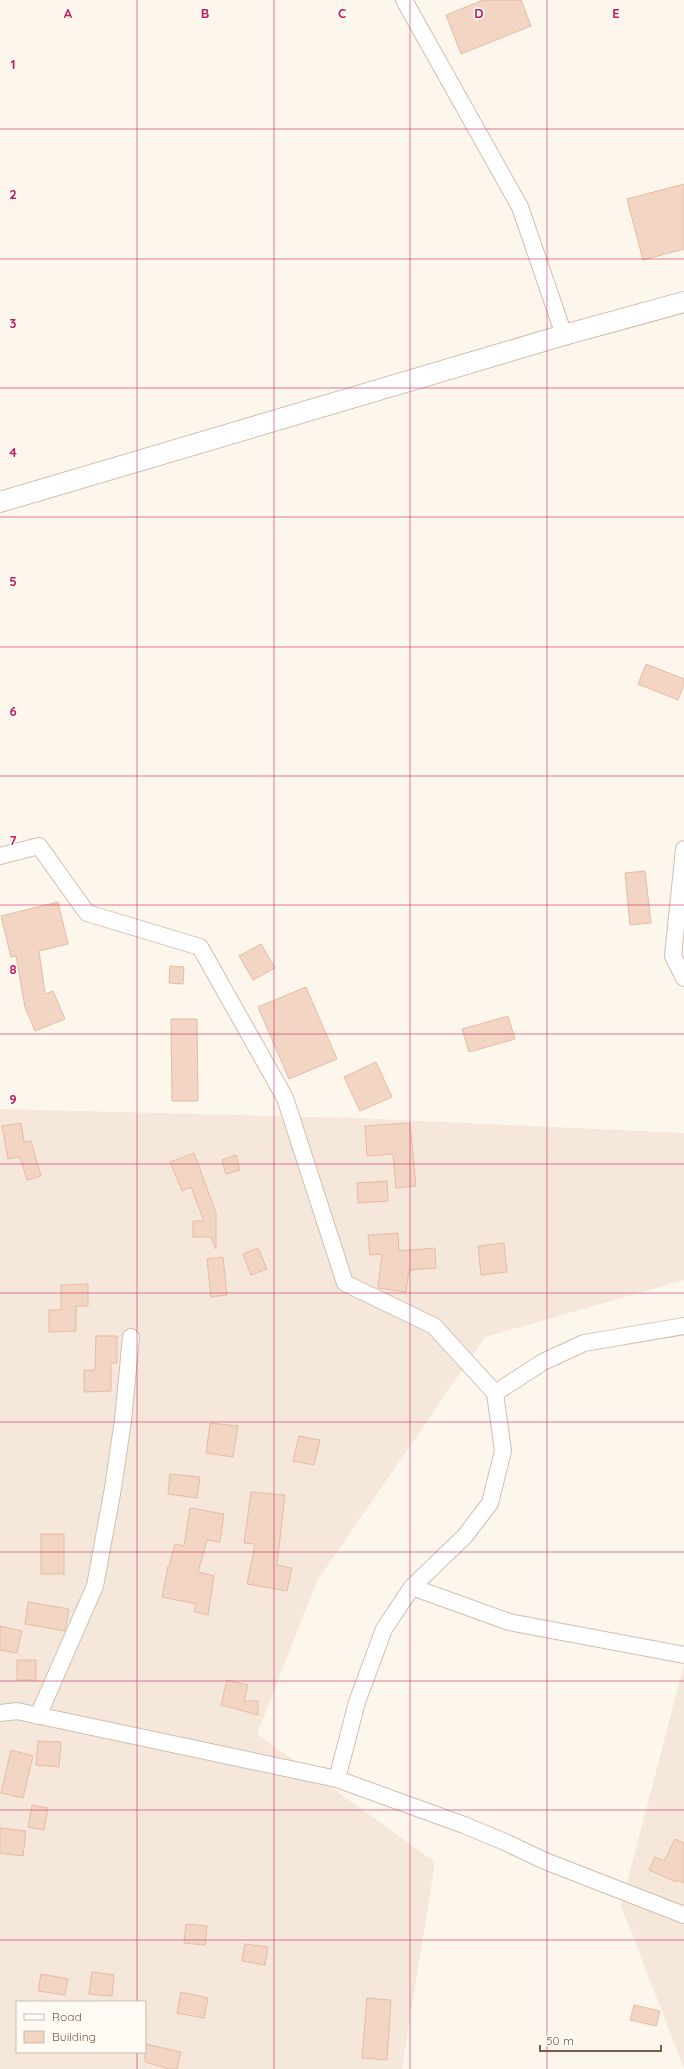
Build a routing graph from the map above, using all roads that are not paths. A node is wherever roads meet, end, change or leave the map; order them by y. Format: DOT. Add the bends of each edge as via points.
graph roads {
  1 [pos="404,0"];
  2 [pos="684,302"];
  3 [pos="564,335"];
  4 [pos="0,502"];
  5 [pos="0,856"];
  6 [pos="684,859"];
  7 [pos="684,978"];
  8 [pos="684,1326"];
  9 [pos="131,1337"];
  10 [pos="495,1393"];
  11 [pos="412,1587"];
  12 [pos="684,1655"];
  13 [pos="0,1713"];
  14 [pos="38,1716"];
  15 [pos="337,1779"];
  16 [pos="684,1915"];
  1 -- 3 [label="street" via="520,207"];
  2 -- 3 [label="street"];
  3 -- 4 [label="street"];
  5 -- 10 [label="street" via="39,846 87,913 200,947 285,1098 345,1283 434,1326"];
  6 -- 7 [label="street" via="673,956"];
  8 -- 10 [label="street" via="584,1343 543,1362"];
  9 -- 14 [label="street" via="115,1472 95,1586"];
  10 -- 11 [label="street" via="503,1451 490,1503 465,1536"];
  11 -- 12 [label="street" via="509,1622"];
  11 -- 15 [label="street" via="384,1629 357,1702"];
  13 -- 14 [label="street" via="18,1712"];
  14 -- 15 [label="street"];
  15 -- 16 [label="street" via="471,1828 545,1861"];
}
